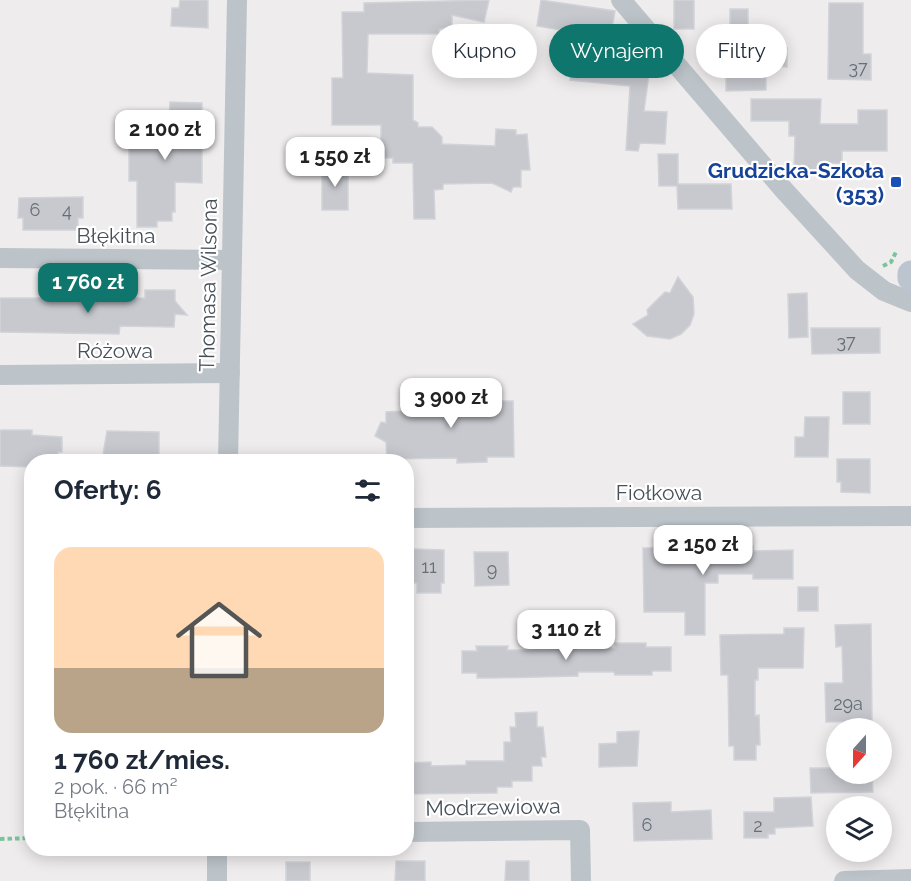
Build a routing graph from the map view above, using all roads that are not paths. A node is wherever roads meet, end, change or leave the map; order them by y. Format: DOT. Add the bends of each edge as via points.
graph roads {
  1 [pos="237,0"];
  2 [pos="621,0"];
  3 [pos="0,258"];
  4 [pos="232,260"];
  5 [pos="911,302"];
  6 [pos="230,373"];
  7 [pos="0,375"];
  8 [pos="228,454"];
  9 [pos="911,516"];
  10 [pos="414,518"];
  11 [pos="414,831"];
  12 [pos="217,856"];
  13 [pos="911,879"];
  14 [pos="217,881"];
  15 [pos="581,881"];
  16 [pos="844,881"];
  1 -- 4 [label="street, Thomasa Wilsona"];
  2 -- 5 [label="street" via="857,270 872,284"];
  3 -- 4 [label="street, Błękitna"];
  4 -- 6 [label="street, Thomasa Wilsona"];
  6 -- 7 [label="street, Różowa"];
  6 -- 8 [label="street, Thomasa Wilsona"];
  9 -- 10 [label="street, Fiołkowa"];
  11 -- 15 [label="street, Modrzewiowa" via="580,830"];
  12 -- 14 [label="street"];
  13 -- 16 [label="street"];
}
